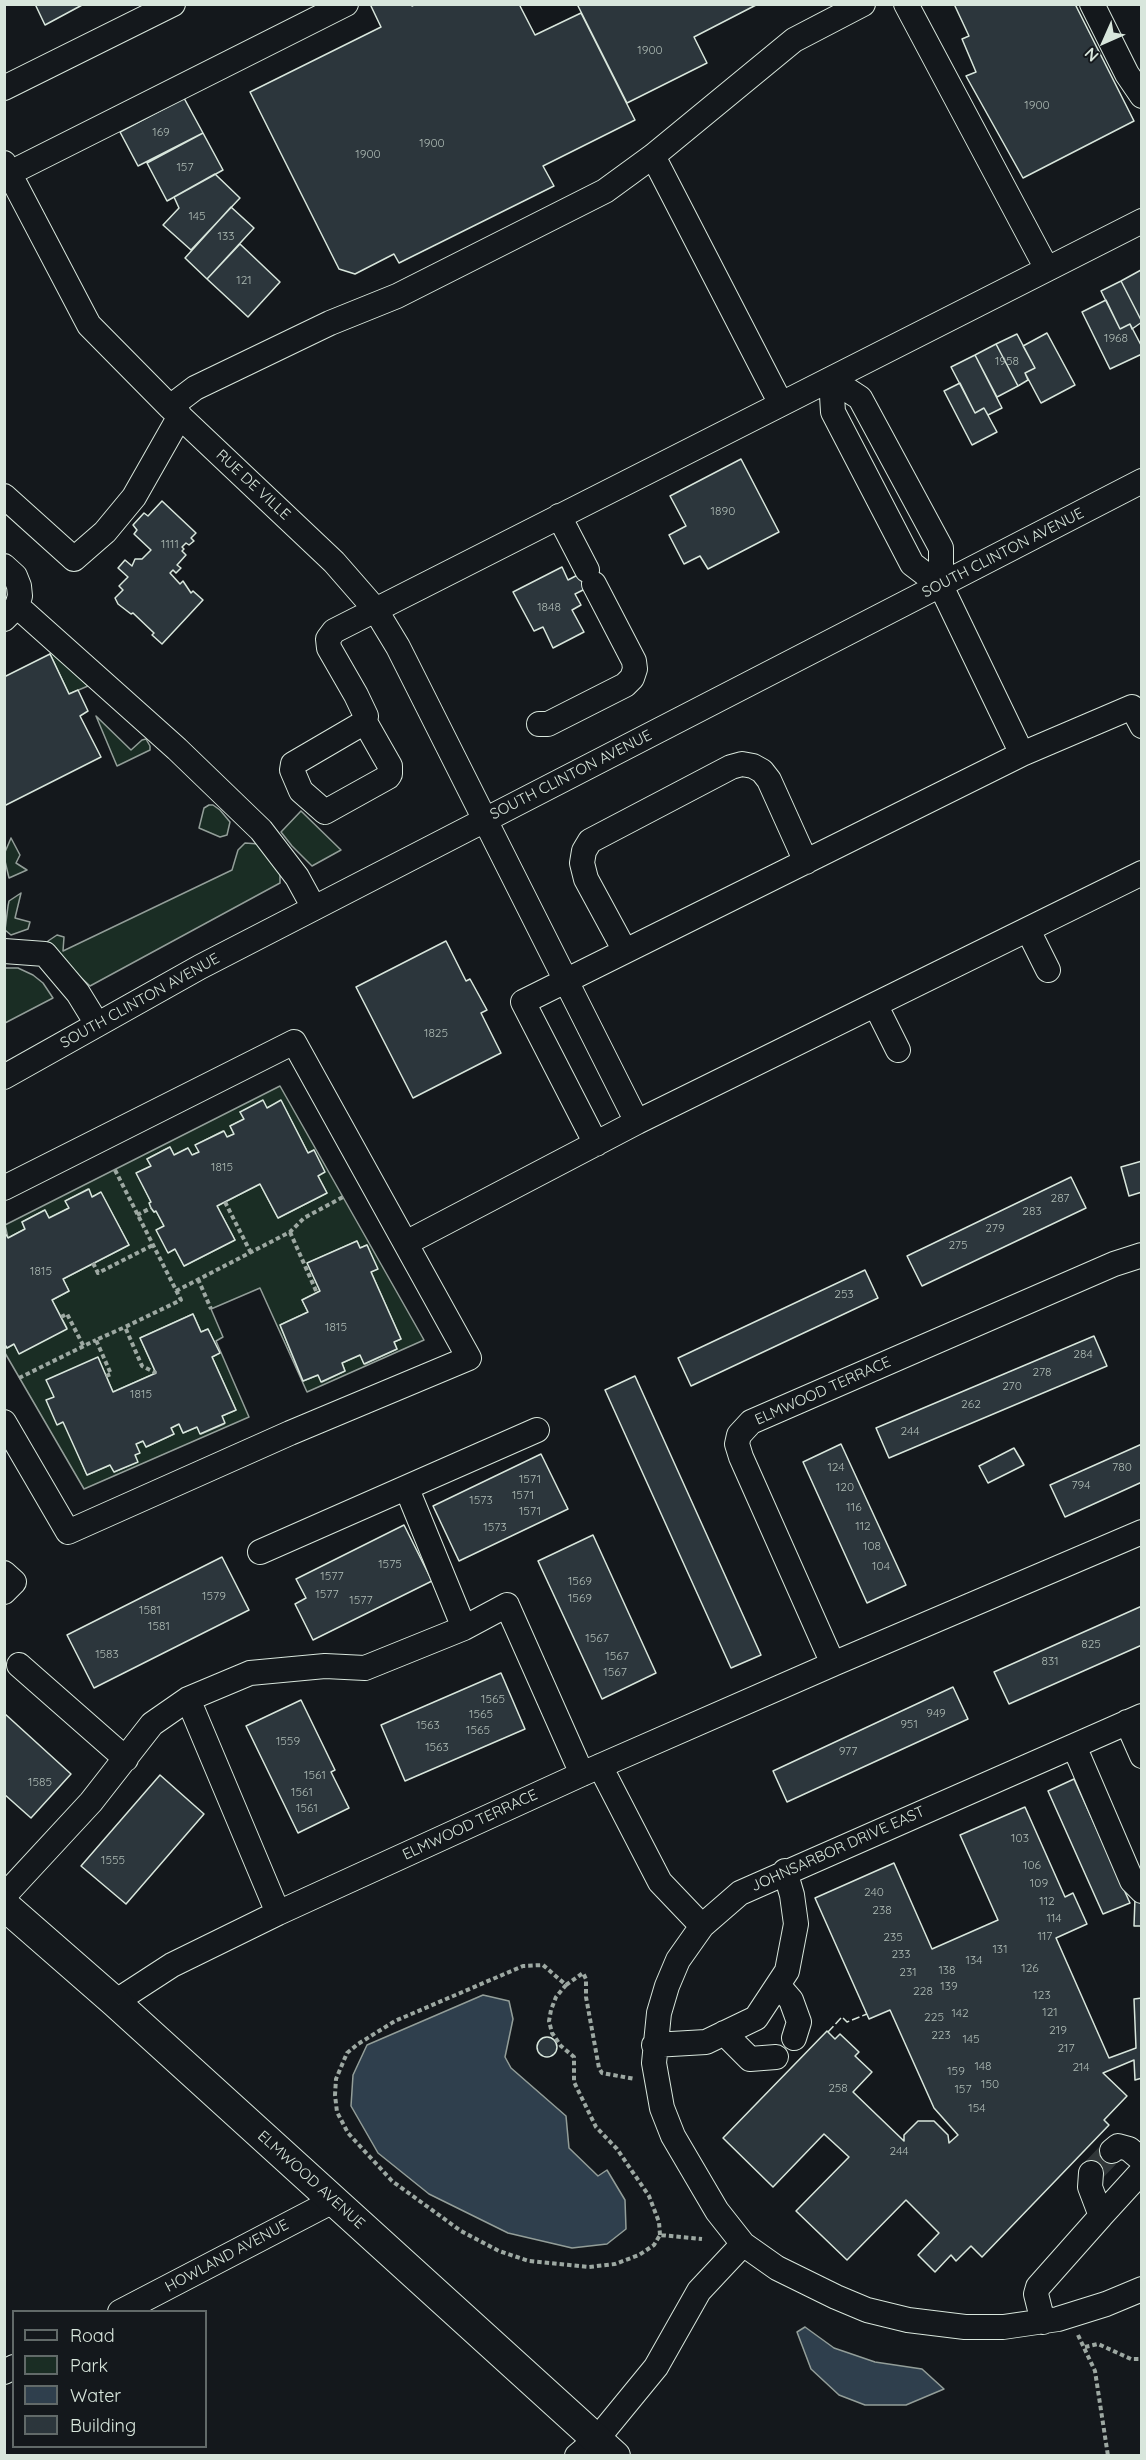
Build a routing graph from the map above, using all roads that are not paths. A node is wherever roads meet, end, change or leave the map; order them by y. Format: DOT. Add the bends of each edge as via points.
graph roads {
  1 [pos="173,4"];
  2 [pos="346,4"];
  3 [pos="862,4"];
  4 [pos="906,4"];
  5 [pos="1092,4"];
  6 [pos="4,88"];
  7 [pos="1142,96"];
  8 [pos="653,156"];
  9 [pos="6,171"];
  10 [pos="1142,221"];
  11 [pos="1047,269"];
  12 [pos="831,379"];
  13 [pos="781,404"];
  14 [pos="175,412"];
  15 [pos="1142,481"];
  16 [pos="4,496"];
  17 [pos="559,516"];
  18 [pos="4,566"];
  19 [pos="940,586"];
  20 [pos="375,609"];
  21 [pos="11,613"];
  22 [pos="1138,713"];
  23 [pos="365,722"];
  24 [pos="539,724"];
  25 [pos="1022,754"];
  26 [pos="485,819"];
  27 [pos="806,862"];
  28 [pos="1142,873"];
  29 [pos="314,908"];
  30 [pos="1028,930"];
  31 [pos="4,951"];
  32 [pos="624,951"];
  33 [pos="1048,970"];
  34 [pos="566,981"];
  35 [pos="876,1006"];
  36 [pos="97,1024"];
  37 [pos="898,1050"];
  38 [pos="4,1077"];
  39 [pos="637,1122"];
  40 [pos="596,1144"];
  41 [pos="4,1188"];
  42 [pos="406,1243"];
  43 [pos="1142,1255"];
  44 [pos="537,1430"];
  45 [pos="8,1434"];
  46 [pos="407,1489"];
  47 [pos="1142,1532"];
  48 [pos="260,1552"];
  49 [pos="4,1573"];
  50 [pos="4,1592"];
  51 [pos="464,1628"];
  52 [pos="833,1664"];
  53 [pos="19,1665"];
  54 [pos="188,1699"];
  55 [pos="1134,1719"];
  56 [pos="1074,1746"];
  57 [pos="1142,1756"];
  58 [pos="126,1759"];
  59 [pos="591,1770"];
  60 [pos="785,1871"];
  61 [pos="1142,1891"];
  62 [pos="5,1904"];
  63 [pos="278,1913"];
  64 [pos="702,1926"];
  65 [pos="778,1985"];
  66 [pos="116,2002"];
  67 [pos="724,2033"];
  68 [pos="794,2038"];
  69 [pos="654,2046"];
  70 [pos="776,2056"];
  71 [pos="1112,2151"];
  72 [pos="1142,2160"];
  73 [pos="1142,2171"];
  74 [pos="1091,2173"];
  75 [pos="333,2200"];
  76 [pos="1101,2216"];
  77 [pos="743,2244"];
  78 [pos="1142,2289"];
  79 [pos="124,2310"];
  80 [pos="1042,2322"];
  81 [pos="597,2450"];
  1 -- 6 [label="street"];
  2 -- 9 [label="street"];
  3 -- 8 [label="street" via="794,40"];
  4 -- 11 [label="street"];
  5 -- 7 [label="street"];
  8 -- 13 [label="street"];
  8 -- 14 [label="street" via="605,191 397,296 330,323 195,388"];
  9 -- 14 [label="street, RUE DE VILLE" via="89,325"];
  10 -- 11 [label="street"];
  11 -- 12 [label="street"];
  12 -- 13 [label="street"];
  12 -- 19 [label="street" via="833,412 912,564"];
  12 -- 19 [label="street" via="860,398 941,548"];
  13 -- 17 [label="street"];
  14 -- 16 [label="street" via="134,497 105,532 74,559"];
  14 -- 20 [label="street, RUE DE VILLE" via="334,562"];
  15 -- 19 [label="street, SOUTH CLINTON AVENUE"];
  17 -- 20 [label="street"];
  17 -- 24 [label="street" via="635,669 625,685 548,724"];
  18 -- 21 [label="street" via="19,586"];
  19 -- 25 [label="street"];
  19 -- 26 [label="street, SOUTH CLINTON AVENUE"];
  20 -- 23 [label="street" via="334,631 328,639 329,648 366,716"];
  20 -- 26 [label="street, RUE DE VILLE"];
  21 -- 29 [label="street" via="177,749 261,830"];
  22 -- 25 [label="street"];
  25 -- 27 [label="street"];
  26 -- 29 [label="street, SOUTH CLINTON AVENUE"];
  26 -- 34 [label="street, RUE DE VILLE"];
  27 -- 32 [label="street"];
  27 -- 32 [label="street" via="762,771 741,764 731,767 590,841 584,851 586,879"];
  28 -- 30 [label="street"];
  29 -- 36 [label="street, SOUTH CLINTON AVENUE"];
  30 -- 33 [label="street"];
  30 -- 35 [label="street"];
  31 -- 36 [label="street" via="45,954 78,993"];
  32 -- 34 [label="street"];
  34 -- 39 [label="street, RUE DE VILLE"];
  34 -- 40 [label="street" via="523,1002"];
  35 -- 37 [label="street"];
  35 -- 39 [label="street"];
  36 -- 38 [label="street, SOUTH CLINTON AVENUE"];
  39 -- 40 [label="street"];
  40 -- 42 [label="street"];
  41 -- 42 [label="street" via="294,1042"];
  42 -- 45 [label="street" via="469,1358 68,1532"];
  43 -- 52 [label="street, ELMWOOD TERRACE" via="743,1428 737,1444 741,1456"];
  44 -- 46 [label="street"];
  46 -- 48 [label="street"];
  46 -- 51 [label="street"];
  47 -- 52 [label="street, ELMWOOD TERRACE"];
  49 -- 50 [label="street" via="14,1582"];
  51 -- 54 [label="street" via="365,1668 324,1666 250,1673"];
  51 -- 59 [label="street" via="507,1605"];
  52 -- 59 [label="street, ELMWOOD TERRACE"];
  53 -- 58 [label="street"];
  54 -- 58 [label="street" via="152,1724"];
  54 -- 63 [label="street"];
  55 -- 56 [label="street, JOHNSARBOR DRIVE EAST"];
  55 -- 57 [label="street"];
  56 -- 60 [label="street, JOHNSARBOR DRIVE EAST"];
  56 -- 61 [label="street" via="1132,1881"];
  58 -- 62 [label="street"];
  59 -- 63 [label="street, ELMWOOD TERRACE"];
  59 -- 64 [label="street" via="660,1882"];
  60 -- 64 [label="street, JOHNSARBOR DRIVE EAST" via="740,1893"];
  60 -- 65 [label="street" via="796,1924 787,1971"];
  62 -- 66 [label="main road, ELMWOOD AVENUE"];
  63 -- 66 [label="street, ELMWOOD TERRACE" via="172,1965"];
  64 -- 69 [label="street, JOHNSARBOR DRIVE EAST" via="678,1960 667,1986 658,2013"];
  65 -- 67 [label="street" via="756,2018"];
  65 -- 68 [label="street" via="791,2000 799,2022"];
  66 -- 75 [label="main road, ELMWOOD AVENUE"];
  67 -- 69 [label="street" via="706,2042"];
  67 -- 70 [label="street" via="750,2059"];
  69 -- 77 [label="street, JOHNSARBOR DRIVE EAST" via="662,2108 673,2136 717,2211"];
  71 -- 72 [label="street" via="1118,2146"];
  73 -- 76 [label="street"];
  74 -- 76 [label="street" via="1090,2187"];
  75 -- 79 [label="street, HOWLAND AVENUE"];
  75 -- 81 [label="main road, ELMWOOD AVENUE"];
  76 -- 80 [label="street" via="1038,2287"];
  77 -- 80 [label="street, JOHNSARBOR DRIVE EAST" via="777,2268 867,2310 965,2328"];
  77 -- 81 [label="street" via="699,2291 656,2367"];
  78 -- 80 [label="street, JOHNSARBOR DRIVE EAST"];
}
